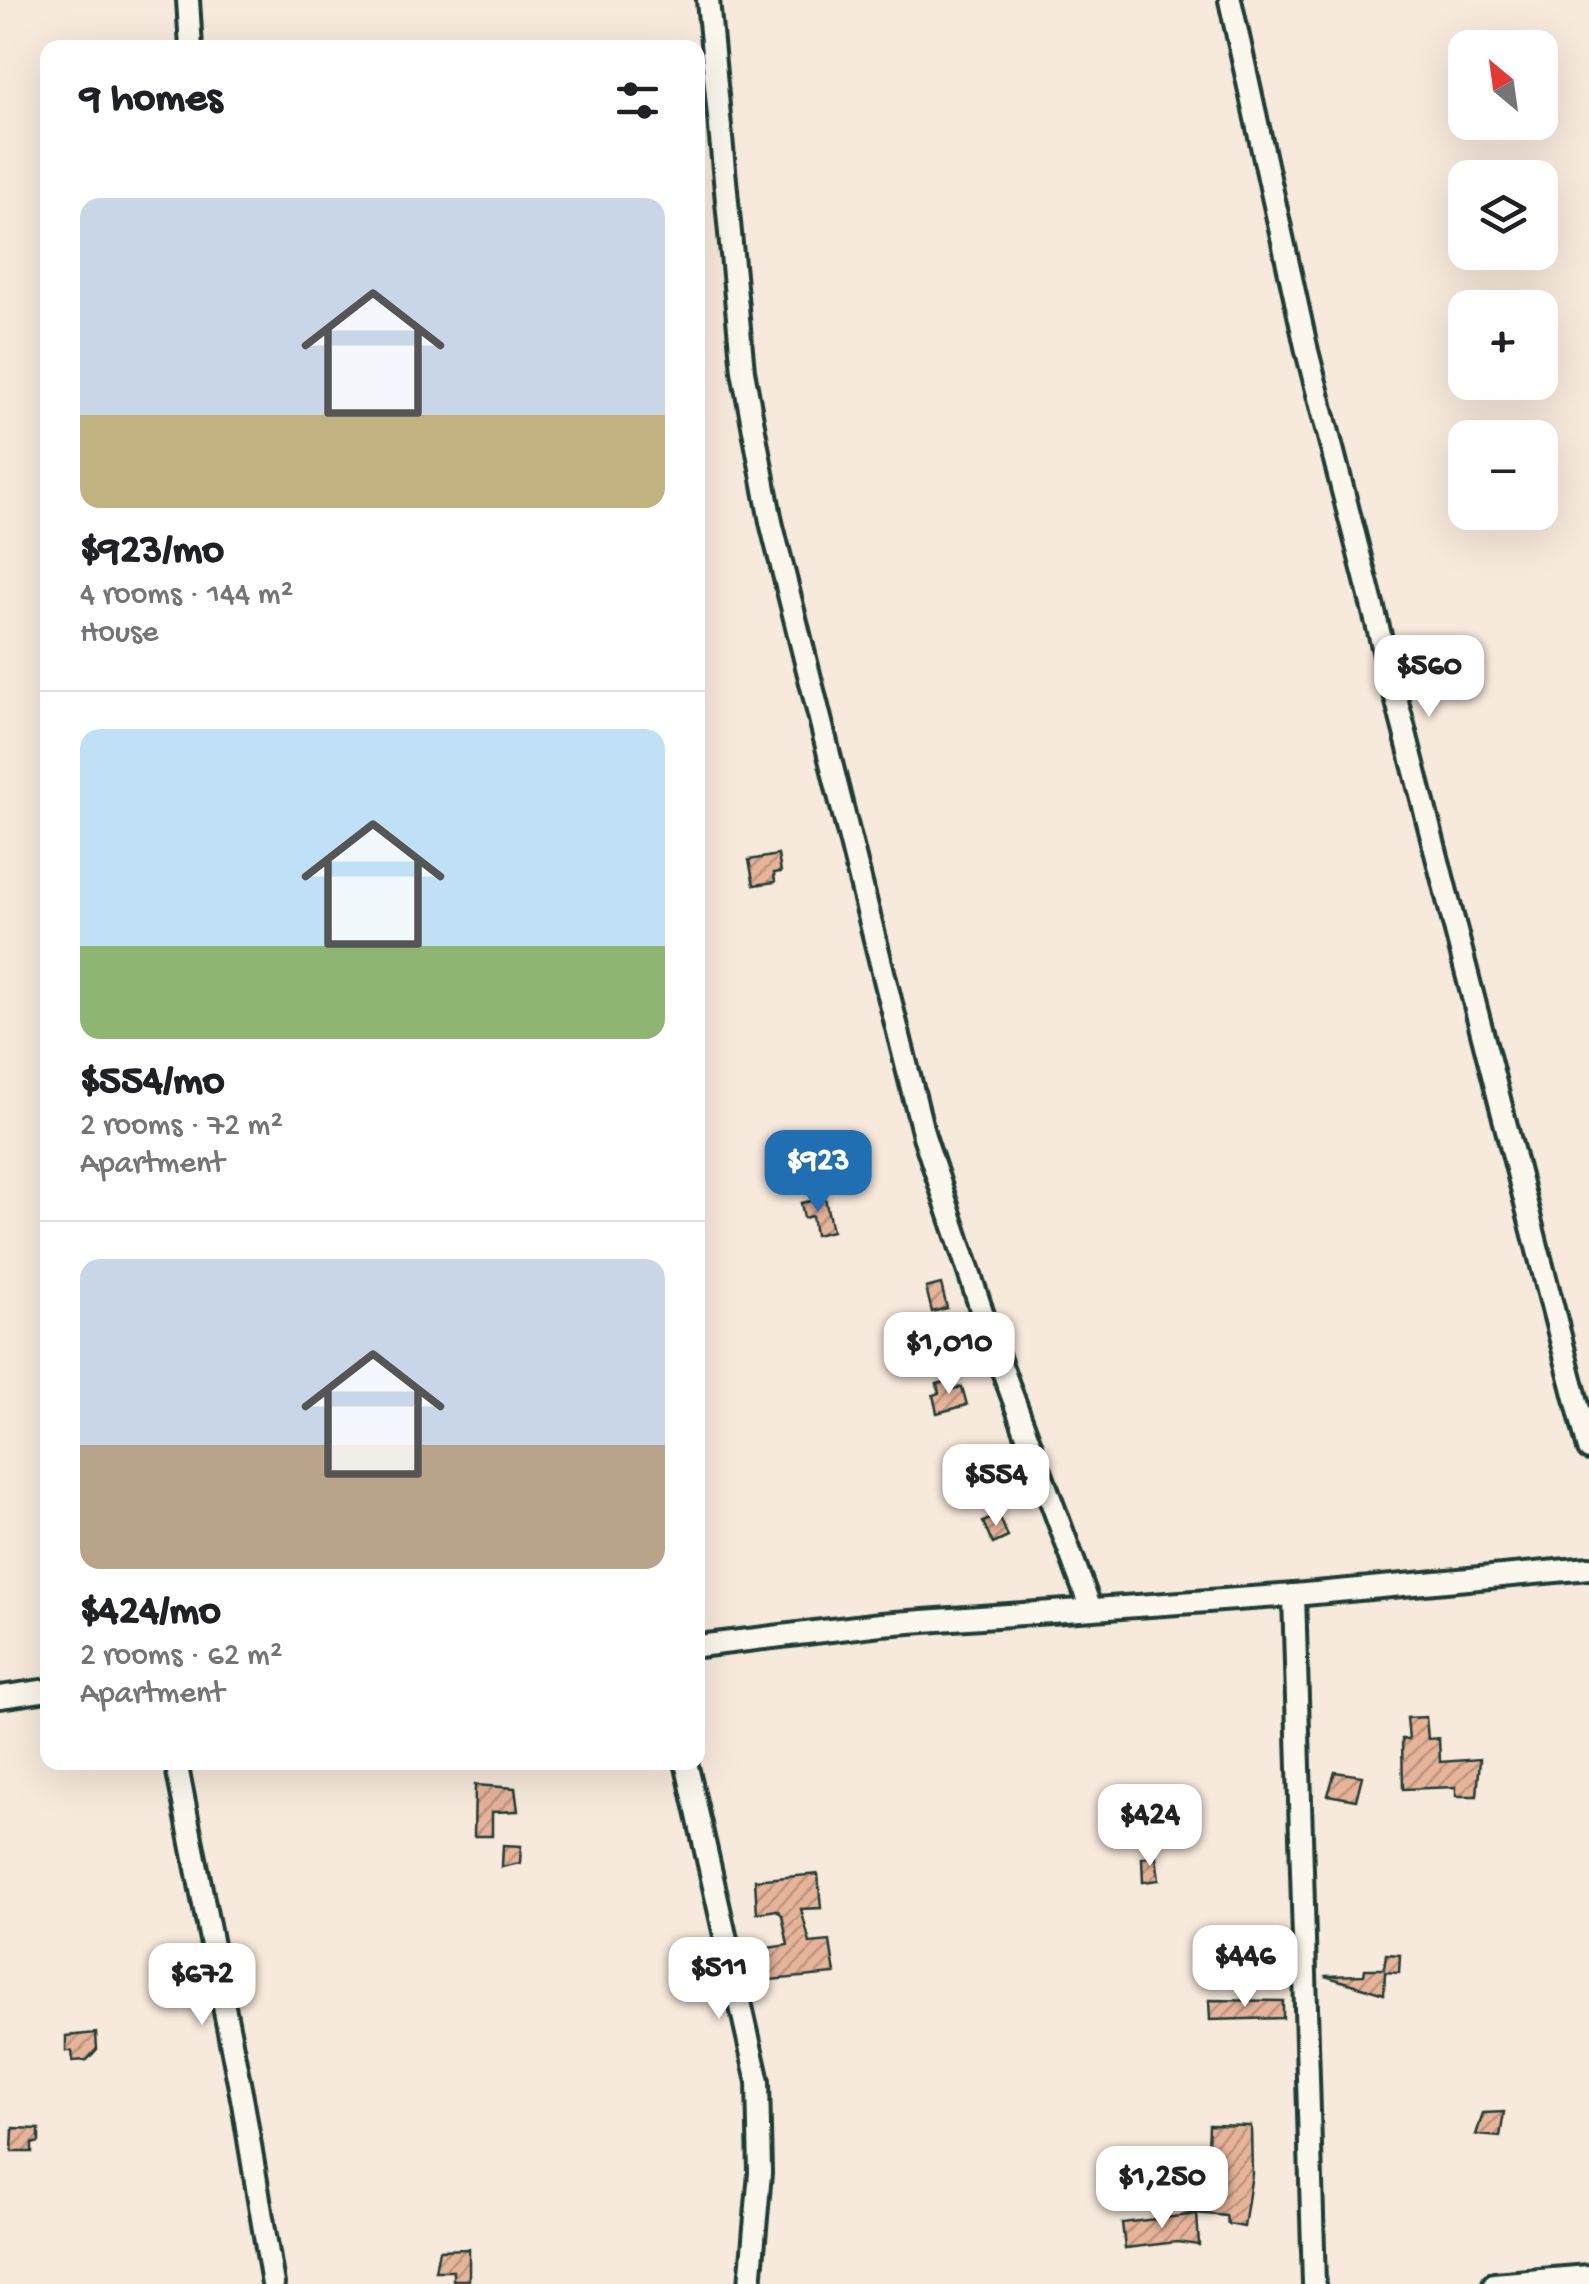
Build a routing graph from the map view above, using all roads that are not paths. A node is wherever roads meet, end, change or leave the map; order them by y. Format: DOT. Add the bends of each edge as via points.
graph roads {
  1 [pos="188,0"];
  2 [pos="708,0"];
  3 [pos="1230,0"];
  4 [pos="190,40"];
  5 [pos="1589,1449"];
  6 [pos="1589,1568"];
  7 [pos="1294,1595"];
  8 [pos="1091,1609"];
  9 [pos="705,1645"];
  10 [pos="40,1691"];
  11 [pos="0,1697"];
  12 [pos="178,1770"];
  13 [pos="688,1770"];
  14 [pos="1589,2276"];
  15 [pos="273,2284"];
  16 [pos="750,2284"];
  17 [pos="1314,2284"];
  18 [pos="1494,2284"];
  1 -- 4 [label="street"];
  2 -- 8 [label="street" via="743,371 771,522 924,1136"];
  3 -- 5 [label="street" via="1307,351"];
  6 -- 7 [label="street"];
  7 -- 8 [label="street"];
  7 -- 17 [label="street"];
  8 -- 9 [label="street" via="864,1625"];
  10 -- 11 [label="street"];
  12 -- 15 [label="street"];
  13 -- 16 [label="street" via="758,2082 760,2173"];
  14 -- 18 [label="street"];
}
